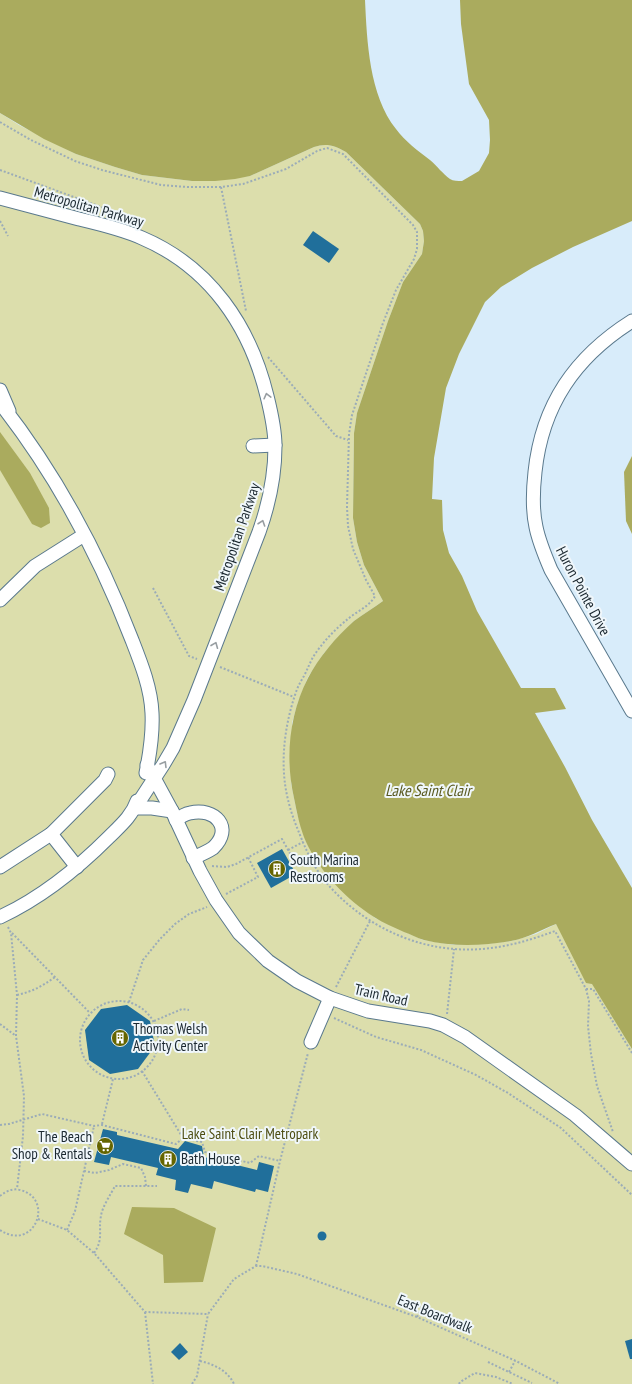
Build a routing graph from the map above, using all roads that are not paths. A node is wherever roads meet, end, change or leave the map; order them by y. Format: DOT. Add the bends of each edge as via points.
graph roads {
  1 [pos="0,198"];
  2 [pos="632,321"];
  3 [pos="0,390"];
  4 [pos="0,403"];
  5 [pos="12,418"];
  6 [pos="275,445"];
  7 [pos="253,446"];
  8 [pos="84,535"];
  9 [pos="0,600"];
  10 [pos="632,711"];
  11 [pos="148,765"];
  12 [pos="108,774"];
  13 [pos="154,779"];
  14 [pos="132,812"];
  15 [pos="174,815"];
  16 [pos="51,834"];
  17 [pos="193,858"];
  18 [pos="77,867"];
  19 [pos="0,868"];
  20 [pos="4,922"];
  21 [pos="332,995"];
  22 [pos="311,1042"];
  23 [pos="632,1164"];
  6 -- 1 [label="street, Metropolitan Parkway, one-way" via="264,382 251,347 235,317 205,279 143,238 115,228"];
  2 -- 10 [label="street, Huron Pointe Drive" via="617,330 578,366 555,400 537,456 533,503 540,541 551,570"];
  3 -- 5 [label="street"];
  4 -- 5 [label="street"];
  5 -- 8 [label="street" via="42,461"];
  6 -- 7 [label="street"];
  13 -- 6 [label="street, Metropolitan Parkway, one-way" via="173,748 194,700 259,532 273,478"];
  8 -- 9 [label="street" via="35,566"];
  8 -- 11 [label="street" via="123,617 142,667 152,712"];
  11 -- 13 [label="street, Train Road"];
  11 -- 14 [label="street"];
  12 -- 16 [label="street" via="106,780"];
  13 -- 14 [label="street, Metropolitan Parkway"];
  13 -- 15 [label="street, Train Road"];
  14 -- 15 [label="street" via="152,808"];
  14 -- 18 [label="street, Metropolitan Parkway"];
  15 -- 17 [label="street, Train Road"];
  15 -- 17 [label="street" via="211,813 219,820 222,834 217,843 208,851"];
  16 -- 18 [label="street"];
  16 -- 19 [label="street"];
  17 -- 21 [label="street, Train Road" via="216,900 244,938 268,961 297,981"];
  18 -- 20 [label="street, Metropolitan Parkway"];
  21 -- 22 [label="street"];
  21 -- 23 [label="street, Train Road" via="368,1010 443,1025 465,1037 575,1115"];
}
